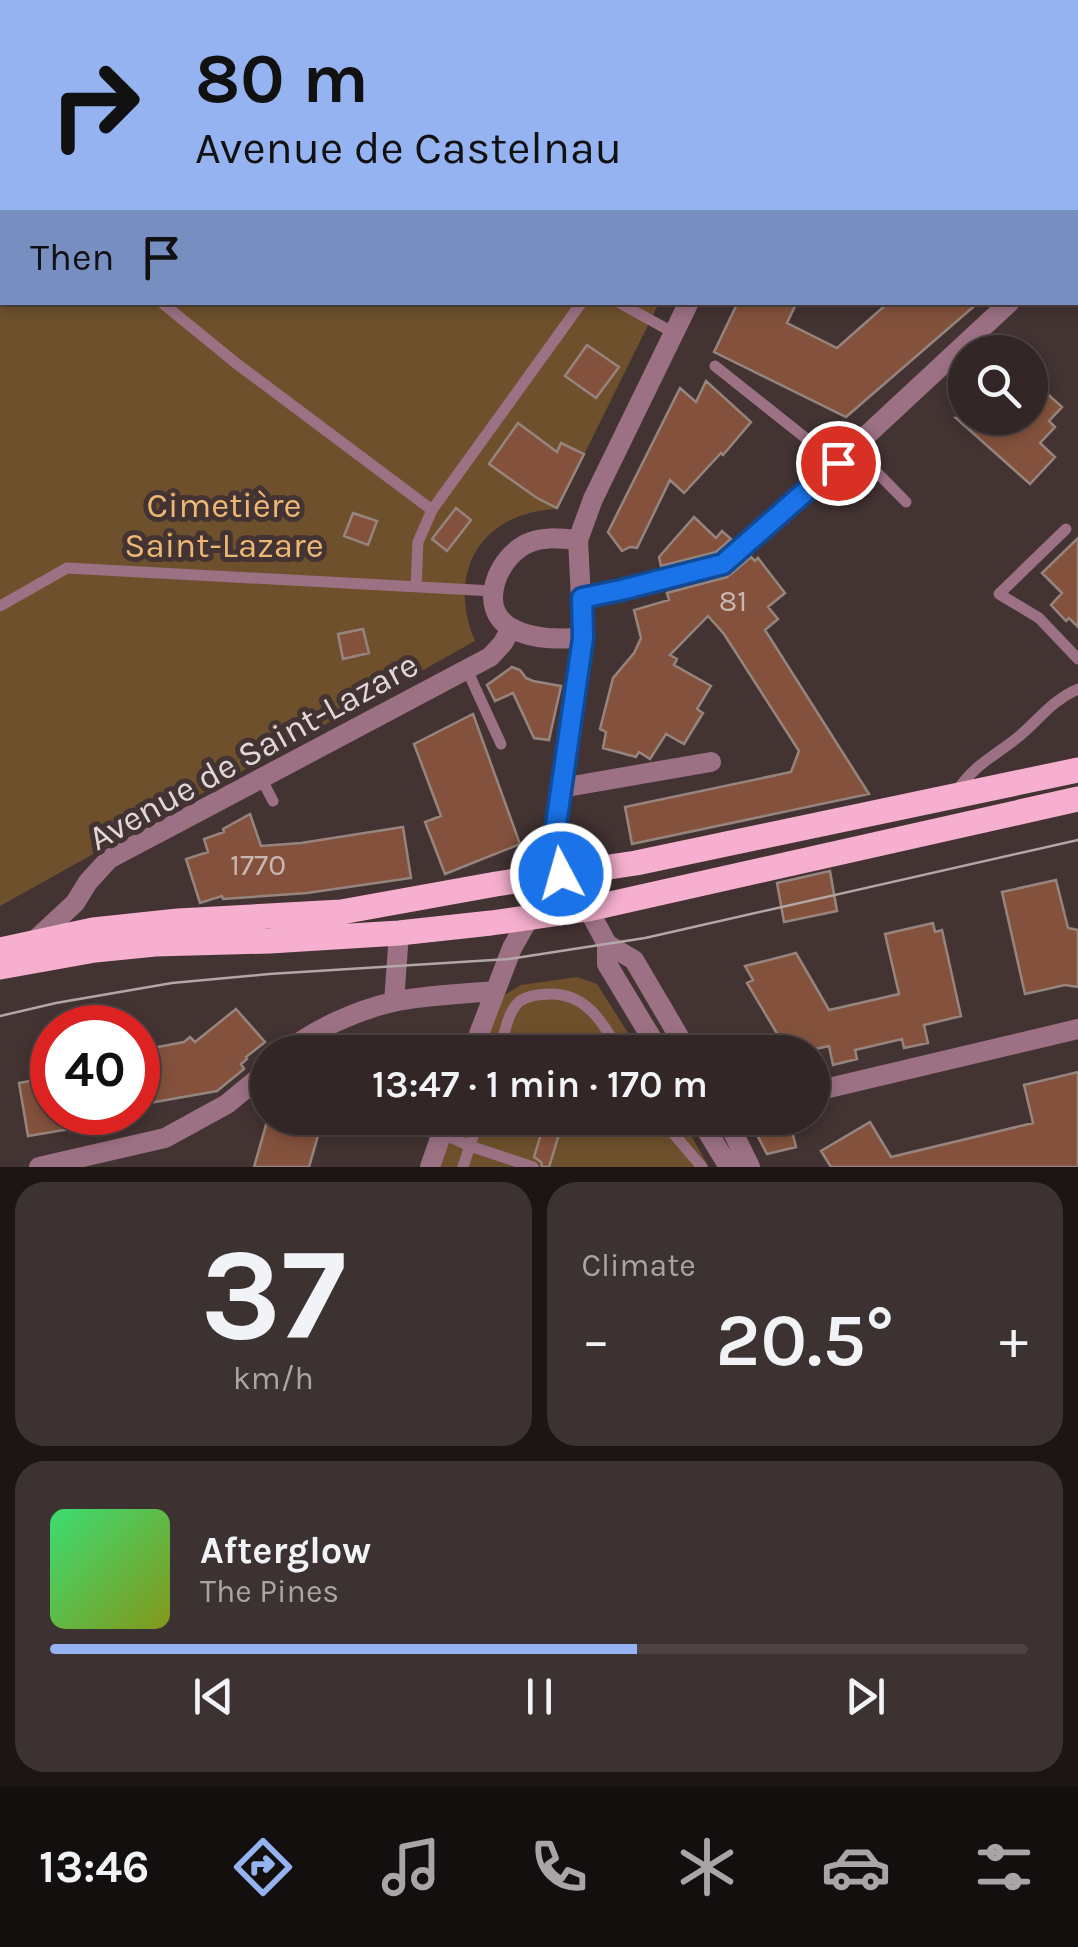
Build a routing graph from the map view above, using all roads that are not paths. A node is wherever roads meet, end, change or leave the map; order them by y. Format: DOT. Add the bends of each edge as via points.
graph roads {
  1 [pos="166,305"];
  2 [pos="580,305"];
  3 [pos="623,305"];
  4 [pos="688,305"];
  5 [pos="1007,305"];
  6 [pos="674,333"];
  7 [pos="715,366"];
  8 [pos="846,456"];
  9 [pos="906,502"];
  10 [pos="432,510"];
  11 [pos="1066,529"];
  12 [pos="578,540"];
  13 [pos="416,587"];
  14 [pos="493,590"];
  15 [pos="582,598"];
  16 [pos="0,606"];
  17 [pos="511,628"];
  18 [pos="583,638"];
  19 [pos="1078,659"];
  20 [pos="467,670"];
  21 [pos="1078,689"];
  22 [pos="501,744"];
  23 [pos="711,762"];
  24 [pos="1078,770"];
  25 [pos="262,780"];
  26 [pos="561,788"];
  27 [pos="955,794"];
  28 [pos="1078,799"];
  29 [pos="273,801"];
  30 [pos="561,874"];
  31 [pos="588,909"];
  32 [pos="529,918"];
  33 [pos="399,934"];
  34 [pos="34,941"];
  35 [pos="607,944"];
  36 [pos="1,964"];
  37 [pos="496,991"];
  38 [pos="394,1002"];
  39 [pos="1078,1029"];
  40 [pos="312,1035"];
  41 [pos="479,1035"];
  42 [pos="505,1035"];
  43 [pos="610,1035"];
  44 [pos="650,1035"];
  45 [pos="678,1035"];
  46 [pos="250,1085"];
  47 [pos="830,1088"];
  48 [pos="441,1135"];
  49 [pos="456,1135"];
  50 [pos="474,1135"];
  51 [pos="675,1135"];
  52 [pos="709,1135"];
  53 [pos="734,1135"];
  54 [pos="470,1146"];
  55 [pos="39,1167"];
  56 [pos="430,1167"];
  57 [pos="463,1167"];
  58 [pos="533,1167"];
  59 [pos="702,1167"];
  60 [pos="728,1167"];
  61 [pos="750,1167"];
  1 -- 10 [label="lane"];
  2 -- 10 [label="lane"];
  3 -- 6 [label="lane"];
  4 -- 6 [label="street"];
  5 -- 8 [label="street"];
  6 -- 12 [label="street"];
  7 -- 8 [label="lane"];
  8 -- 9 [label="lane"];
  8 -- 15 [label="street" via="723,564"];
  10 -- 13 [label="lane" via="418,542"];
  11 -- 19 [label="lane" via="998,594 1038,618"];
  12 -- 14 [label="street" via="530,542 504,562"];
  12 -- 15 [label="street"];
  13 -- 14 [label="lane"];
  13 -- 16 [label="lane" via="68,568"];
  14 -- 17 [label="street" via="500,618"];
  15 -- 18 [label="street"];
  17 -- 18 [label="street" via="540,638"];
  17 -- 20 [label="street, Avenue de Saint-Lazare" via="490,657"];
  18 -- 26 [label="street"];
  20 -- 22 [label="lane"];
  20 -- 25 [label="street, Avenue de Saint-Lazare"];
  21 -- 27 [label="lane" via="969,773"];
  23 -- 26 [label="street"];
  24 -- 27 [label="main road"];
  25 -- 29 [label="lane"];
  25 -- 34 [label="street, Avenue de Saint-Lazare" via="110,859"];
  26 -- 30 [label="street" via="553,846"];
  27 -- 30 [label="main road"];
  28 -- 31 [label="main road"];
  30 -- 31 [label="main road"];
  30 -- 32 [label="main road"];
  30 -- 34 [label="main road" via="341,912 178,921"];
  31 -- 32 [label="main road"];
  31 -- 35 [label="street"];
  32 -- 33 [label="main road"];
  32 -- 37 [label="street"];
  33 -- 36 [label="main road" via="155,944"];
  33 -- 38 [label="street"];
  34 -- 36 [label="main road"];
  35 -- 44 [label="street" via="607,964"];
  35 -- 45 [label="street" via="634,960"];
  37 -- 38 [label="street"];
  37 -- 41 [label="street"];
  38 -- 40 [label="street"];
  39 -- 47 [label="street"];
  42 -- 43 [label="lane" via="518,1002 559,994 598,1016"];
  46 -- 55 [label="street" via="165,1138"];
  48 -- 56 [label="street"];
  49 -- 54 [label="lane"];
  50 -- 54 [label="lane"];
  51 -- 59 [label="lane"];
  52 -- 60 [label="street"];
  53 -- 61 [label="street"];
  54 -- 57 [label="lane"];
  54 -- 58 [label="lane"];
}
